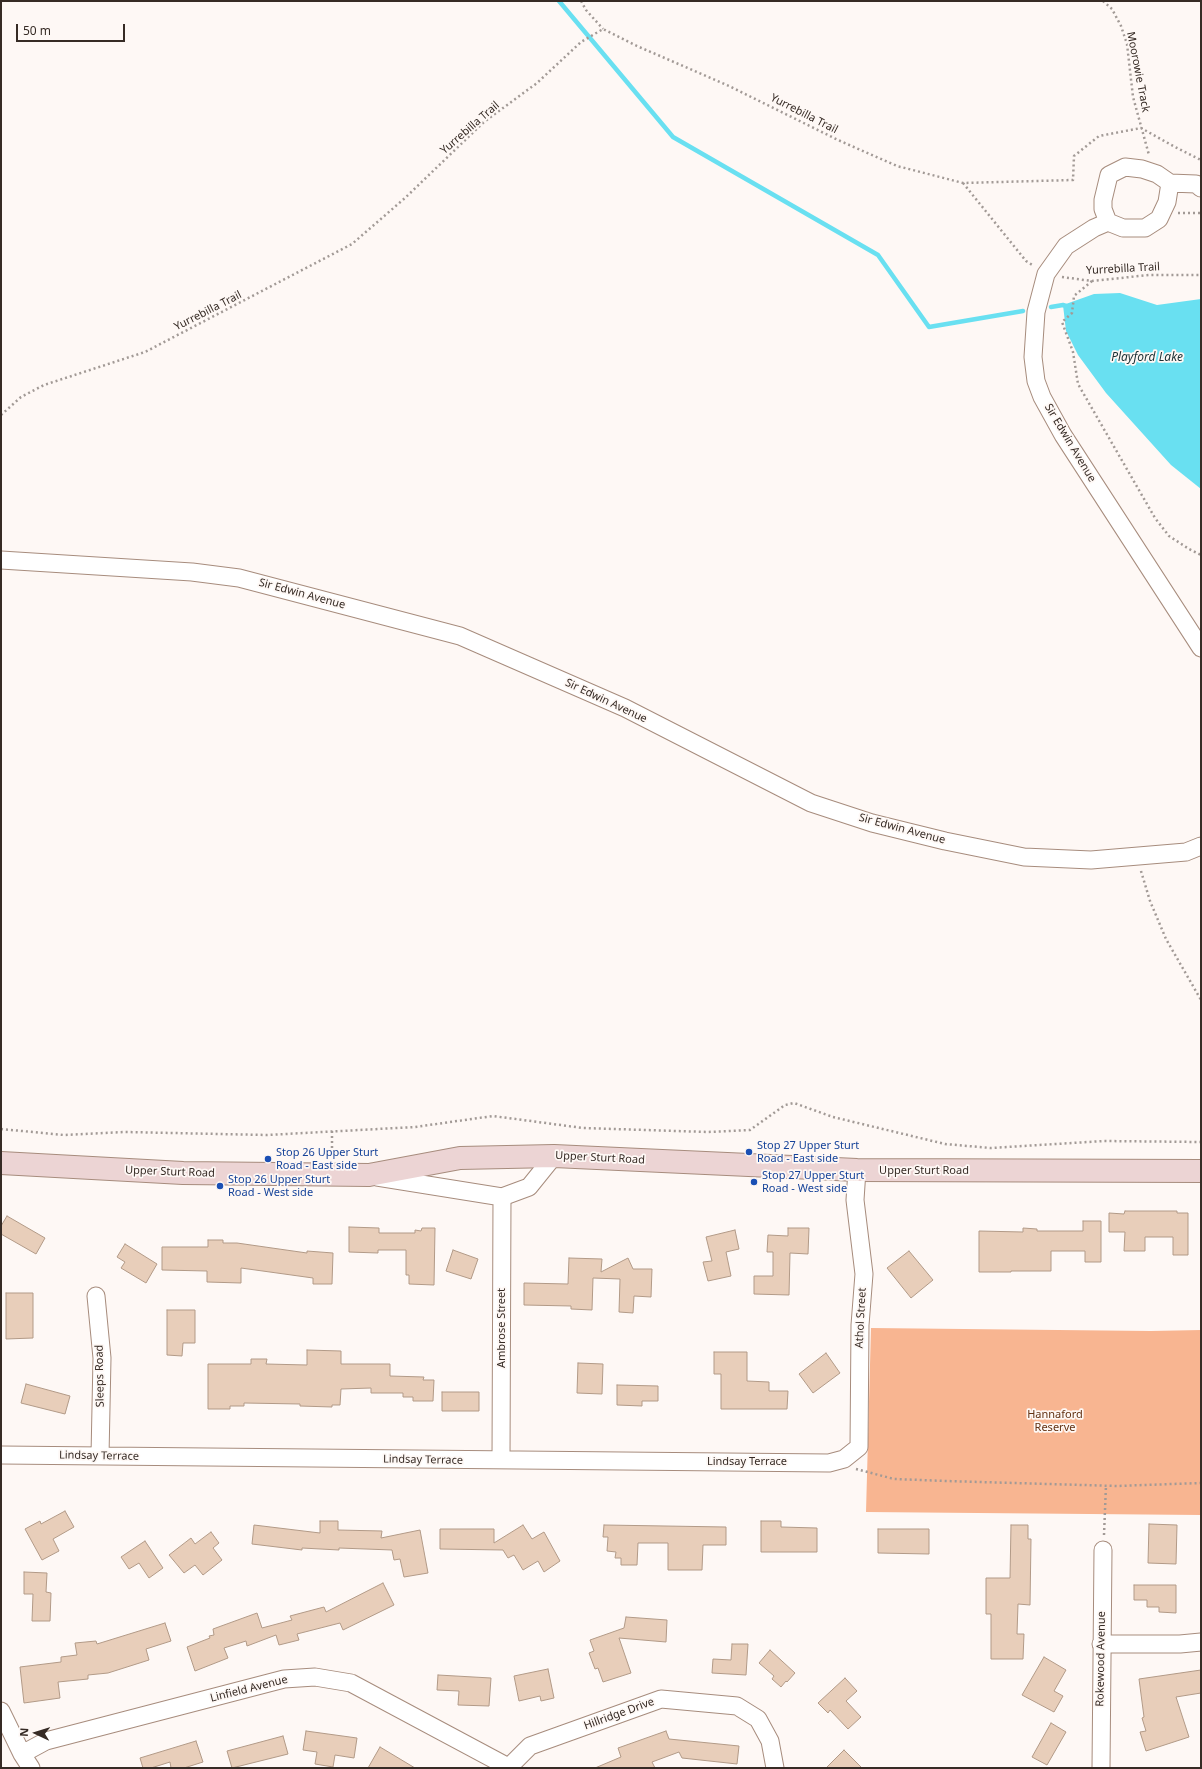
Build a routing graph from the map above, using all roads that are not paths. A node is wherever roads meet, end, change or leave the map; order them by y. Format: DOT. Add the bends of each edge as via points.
graph roads {
  1 [pos="1164,178"];
  2 [pos="1201,188"];
  3 [pos="1108,222"];
  4 [pos="1,560"];
  5 [pos="1201,648"];
  6 [pos="1201,846"];
  7 [pos="554,1156"];
  8 [pos="1,1163"];
  9 [pos="857,1170"];
  10 [pos="1201,1171"];
  11 [pos="368,1175"];
  12 [pos="502,1196"];
  13 [pos="96,1296"];
  14 [pos="1,1455"];
  15 [pos="100,1456"];
  16 [pos="844,1459"];
  17 [pos="501,1460"];
  18 [pos="1103,1550"];
  19 [pos="1201,1642"];
  20 [pos="1101,1644"];
  21 [pos="1,1712"];
  22 [pos="22,1754"];
  23 [pos="31,1768"];
  24 [pos="509,1768"];
  25 [pos="775,1768"];
  26 [pos="1101,1768"];
  1 -- 2 [label="street" via="1196,184"];
  1 -- 3 [label="street" via="1167,202 1159,219 1145,228 1123,228"];
  1 -- 3 [label="street" via="1142,169 1125,168 1109,175 1102,200"];
  3 -- 5 [label="street, Sir Edwin Avenue" via="1066,246 1046,274 1036,312 1033,357 1036,381 1063,435"];
  4 -- 6 [label="street, Sir Edwin Avenue" via="192,572 239,578 460,636 626,708 811,802 872,823 945,841 1024,857 1091,860 1186,852"];
  7 -- 9 [label="main road, Upper Sturt Road"];
  7 -- 11 [label="main road, Upper Sturt Road" via="460,1158"];
  7 -- 12 [label="street" via="529,1187"];
  8 -- 11 [label="main road, Upper Sturt Road" via="183,1173"];
  9 -- 10 [label="main road, Upper Sturt Road"];
  9 -- 16 [label="street, Athol Street" via="855,1200 864,1274 860,1325 858,1446"];
  11 -- 12 [label="street"];
  12 -- 17 [label="street, Ambrose Street"];
  13 -- 15 [label="street, Sleeps Road" via="102,1358"];
  14 -- 15 [label="street, Lindsay Terrace"];
  15 -- 17 [label="street, Lindsay Terrace"];
  16 -- 17 [label="street, Lindsay Terrace" via="829,1463"];
  18 -- 20 [label="street, Rokewood Avenue"];
  19 -- 20 [label="street"];
  20 -- 26 [label="street, Rokewood Avenue"];
  21 -- 22 [label="street"];
  22 -- 23 [label="street"];
  22 -- 24 [label="street, Linfield Avenue" via="46,1741 284,1679 315,1677 351,1683"];
  24 -- 25 [label="street, Hillridge Drive" via="530,1746 661,1699 737,1706 758,1720 770,1741"];
}
